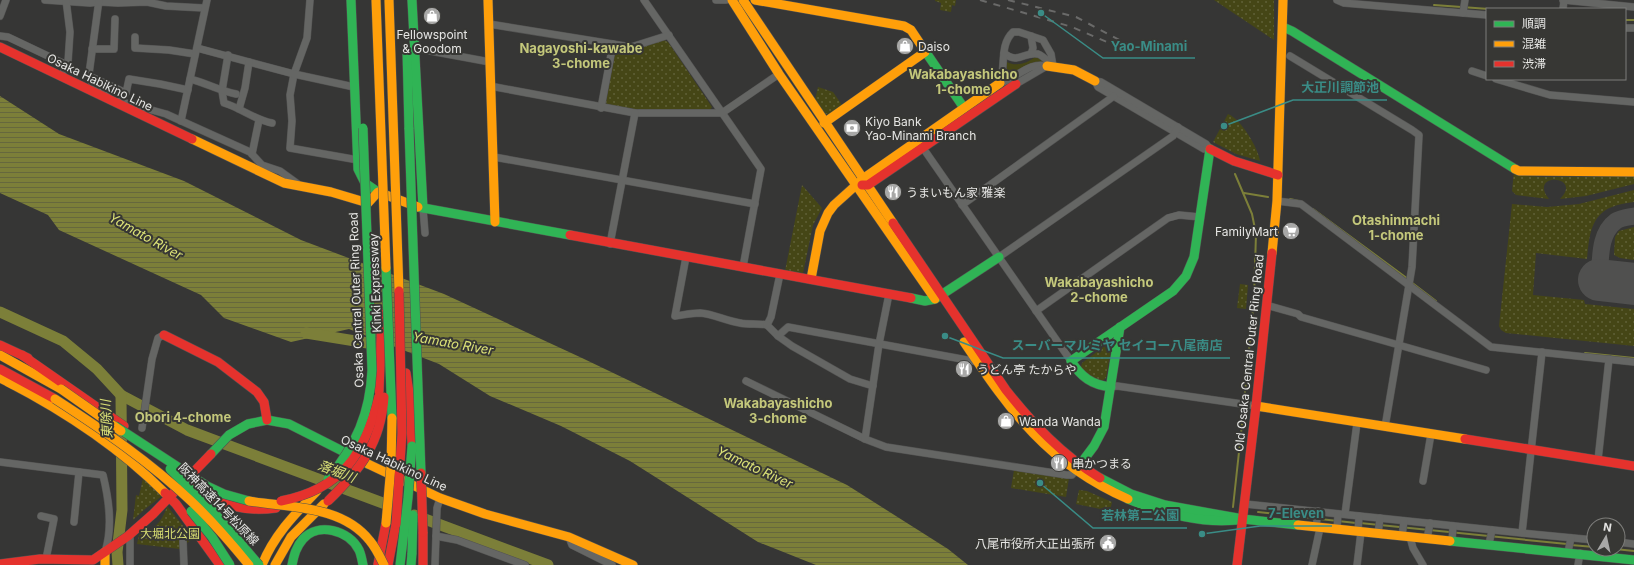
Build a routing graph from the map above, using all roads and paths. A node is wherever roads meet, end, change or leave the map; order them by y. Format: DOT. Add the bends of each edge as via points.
graph roads {
  1 [pos="6,0"];
  2 [pos="45,0"];
  3 [pos="207,0"];
  4 [pos="310,0"];
  5 [pos="351,0"];
  6 [pos="357,0"];
  7 [pos="373,0"];
  8 [pos="376,0"];
  9 [pos="389,0"];
  10 [pos="395,0"];
  11 [pos="406,0"];
  12 [pos="412,0"];
  13 [pos="488,0"];
  14 [pos="644,0"];
  15 [pos="716,0"];
  16 [pos="726,0"];
  17 [pos="732,0"];
  18 [pos="743,0"];
  19 [pos="755,0"];
  20 [pos="1283,0"];
  21 [pos="1337,0"];
  22 [pos="1465,0"];
  23 [pos="1564,0"];
  24 [pos="66,1"];
  25 [pos="99,1"];
  26 [pos="1575,1"];
  27 [pos="204,8"];
  28 [pos="1634,8"];
  29 [pos="1463,13"];
  30 [pos="1486,15"];
  31 [pos="0,16"];
  32 [pos="115,19"];
  33 [pos="489,24"];
  34 [pos="1283,27"];
  35 [pos="669,35"];
  36 [pos="0,36"];
  37 [pos="1031,36"];
  38 [pos="135,37"];
  39 [pos="613,44"];
  40 [pos="0,47"];
  41 [pos="414,48"];
  42 [pos="92,49"];
  43 [pos="196,51"];
  44 [pos="378,51"];
  45 [pos="925,52"];
  46 [pos="1004,53"];
  47 [pos="1031,54"];
  48 [pos="228,55"];
  49 [pos="1290,56"];
  50 [pos="249,62"];
  51 [pos="490,62"];
  52 [pos="67,65"];
  53 [pos="1050,66"];
  54 [pos="1472,71"];
  55 [pos="294,74"];
  56 [pos="779,74"];
  57 [pos="89,76"];
  58 [pos="1486,76"];
  59 [pos="61,77"];
  60 [pos="190,79"];
  61 [pos="1499,80"];
  62 [pos="1095,81"];
  63 [pos="1000,84"];
  64 [pos="1016,84"];
  65 [pos="490,86"];
  66 [pos="354,87"];
  67 [pos="188,90"];
  68 [pos="222,91"];
  69 [pos="236,94"];
  70 [pos="1114,96"];
  71 [pos="110,98"];
  72 [pos="1634,102"];
  73 [pos="601,108"];
  74 [pos="964,108"];
  75 [pos="239,109"];
  76 [pos="635,113"];
  77 [pos="722,113"];
  78 [pos="259,120"];
  79 [pos="181,121"];
  80 [pos="272,123"];
  81 [pos="824,123"];
  82 [pos="1176,130"];
  83 [pos="394,133"];
  84 [pos="923,148"];
  85 [pos="1210,149"];
  86 [pos="252,154"];
  87 [pos="494,157"];
  88 [pos="358,160"];
  89 [pos="1634,172"];
  90 [pos="1278,175"];
  91 [pos="383,177"];
  92 [pos="623,180"];
  93 [pos="863,183"];
  94 [pos="299,188"];
  95 [pos="378,192"];
  96 [pos="1277,201"];
  97 [pos="755,204"];
  98 [pos="962,205"];
  99 [pos="423,208"];
  100 [pos="1200,217"];
  101 [pos="495,222"];
  102 [pos="425,233"];
  103 [pos="610,244"];
  104 [pos="686,257"];
  105 [pos="999,257"];
  106 [pos="743,267"];
  107 [pos="780,274"];
  108 [pos="811,279"];
  109 [pos="1409,282"];
  110 [pos="889,294"];
  111 [pos="938,297"];
  112 [pos="1266,305"];
  113 [pos="1036,310"];
  114 [pos="382,314"];
  115 [pos="768,325"];
  116 [pos="1120,327"];
  117 [pos="401,330"];
  118 [pos="164,335"];
  119 [pos="778,336"];
  120 [pos="0,343"];
  121 [pos="879,344"];
  122 [pos="1399,345"];
  123 [pos="1542,352"];
  124 [pos="0,355"];
  125 [pos="1609,359"];
  126 [pos="1071,361"];
  127 [pos="978,362"];
  128 [pos="1634,362"];
  129 [pos="0,369"];
  130 [pos="1486,370"];
  131 [pos="0,378"];
  132 [pos="746,381"];
  133 [pos="873,386"];
  134 [pos="1111,387"];
  135 [pos="1256,406"];
  136 [pos="267,420"];
  137 [pos="1357,423"];
  138 [pos="115,426"];
  139 [pos="1385,427"];
  140 [pos="142,428"];
  141 [pos="1431,434"];
  142 [pos="865,438"];
  143 [pos="412,446"];
  144 [pos="1530,449"];
  145 [pos="1598,460"];
  146 [pos="144,461"];
  147 [pos="0,462"];
  148 [pos="1634,466"];
  149 [pos="1077,468"];
  150 [pos="79,472"];
  151 [pos="186,479"];
  152 [pos="1423,481"];
  153 [pos="323,484"];
  154 [pos="170,496"];
  155 [pos="440,498"];
  156 [pos="242,500"];
  157 [pos="1245,504"];
  158 [pos="1292,509"];
  159 [pos="1318,511"];
  160 [pos="1342,514"];
  161 [pos="41,516"];
  162 [pos="1359,516"];
  163 [pos="1380,518"];
  164 [pos="1243,519"];
  165 [pos="1404,520"];
  166 [pos="74,522"];
  167 [pos="1291,522"];
  168 [pos="1430,523"];
  169 [pos="1318,525"];
  170 [pos="1337,526"];
  171 [pos="1453,526"];
  172 [pos="1359,530"];
  173 [pos="1492,530"];
  174 [pos="1378,531"];
  175 [pos="436,533"];
  176 [pos="1522,533"];
  177 [pos="1534,534"];
  178 [pos="129,535"];
  179 [pos="1405,535"];
  180 [pos="1428,536"];
  181 [pos="569,537"];
  182 [pos="1452,538"];
  183 [pos="1570,538"];
  184 [pos="1586,539"];
  185 [pos="183,541"];
  186 [pos="1490,542"];
  187 [pos="1531,546"];
  188 [pos="1569,549"];
  189 [pos="107,551"];
  190 [pos="1580,554"];
  191 [pos="46,559"];
  192 [pos="1634,560"];
  193 [pos="28,563"];
  194 [pos="0,564"];
  195 [pos="105,565"];
  196 [pos="130,565"];
  197 [pos="184,565"];
  198 [pos="220,565"];
  199 [pos="230,565"];
  200 [pos="249,565"];
  201 [pos="261,565"];
  202 [pos="276,565"];
  203 [pos="292,565"];
  204 [pos="363,565"];
  205 [pos="377,565"];
  206 [pos="384,565"];
  207 [pos="388,565"];
  208 [pos="400,565"];
  209 [pos="411,565"];
  210 [pos="423,565"];
  211 [pos="435,565"];
  212 [pos="524,565"];
  213 [pos="612,565"];
  214 [pos="633,565"];
  215 [pos="1237,565"];
  216 [pos="1312,565"];
  217 [pos="1357,565"];
  218 [pos="1423,565"];
  219 [pos="1578,565"];
  1 -- 31 [label="street"];
  2 -- 24 [label="street"];
  3 -- 27 [label="street"];
  4 -- 55 [label="street" via="307,38"];
  5 -- 66 [label="main road"];
  6 -- 153 [label="main road, Osaka Central Outer Ring Road, bridge" via="372,390 354,443"];
  7 -- 44 [label="main road, bridge"];
  8 -- 44 [label="main road, Kinki Expressway, bridge"];
  9 -- 83 [label="main road, Kinki Expressway, bridge"];
  10 -- 83 [label="main road, bridge"];
  11 -- 210 [label="main road, bridge"];
  12 -- 41 [label="main road"];
  13 -- 33 [label="main road"];
  14 -- 35 [label="street"];
  15 -- 16 [label="street"];
  17 -- 56 [label="main road"];
  18 -- 81 [label="main road"];
  19 -- 45 [label="main road" via="904,26 911,30"];
  20 -- 34 [label="main road, Old Osaka Central Outer Ring Road"];
  21 -- 29 [label="street" via="1344,3"];
  22 -- 29 [label="street"];
  23 -- 26 [label="street"];
  24 -- 25 [label="street"];
  24 -- 52 [label="street" via="70,32"];
  25 -- 27 [label="street" via="147,2"];
  25 -- 42 [label="street"];
  26 -- 28 [label="street"];
  27 -- 43 [label="street"];
  29 -- 30 [label="street"];
  32 -- 42 [label="street" via="114,49"];
  33 -- 39 [label="street"];
  33 -- 51 [label="main road"];
  34 -- 89 [label="main road" via="1519,171"];
  34 -- 90 [label="main road, Old Osaka Central Outer Ring Road"];
  35 -- 39 [label="street" via="631,46"];
  35 -- 77 [label="street"];
  36 -- 52 [label="street" via="8,37"];
  37 -- 46 [label="street" via="1013,32 1008,37"];
  37 -- 47 [label="street"];
  37 -- 53 [label="street" via="1043,40 1051,54"];
  38 -- 43 [label="street" via="135,48"];
  39 -- 73 [label="street"];
  40 -- 59 [label="main road, Osaka Habikino Line"];
  41 -- 51 [label="street"];
  41 -- 99 [label="main road"];
  42 -- 57 [label="street"];
  43 -- 48 [label="street"];
  43 -- 60 [label="street"];
  44 -- 91 [label="main road, Kinki Expressway, bridge"];
  45 -- 74 [label="main road"];
  45 -- 81 [label="main road"];
  46 -- 47 [label="street" via="1014,58"];
  46 -- 63 [label="street"];
  47 -- 53 [label="street" via="1043,57"];
  48 -- 50 [label="street"];
  48 -- 68 [label="street"];
  49 -- 109 [label="street" via="1419,135 1414,248"];
  50 -- 55 [label="street"];
  50 -- 75 [label="street"];
  51 -- 65 [label="main road"];
  52 -- 59 [label="street"];
  53 -- 62 [label="main road" via="1074,70"];
  53 -- 63 [label="street" via="1031,67"];
  53 -- 64 [label="street"];
  54 -- 58 [label="street"];
  55 -- 66 [label="street"];
  55 -- 88 [label="street" via="290,96 290,148"];
  56 -- 77 [label="street"];
  56 -- 93 [label="main road"];
  57 -- 67 [label="street" via="126,93 129,79"];
  57 -- 71 [label="street" via="90,83"];
  59 -- 71 [label="main road, Osaka Habikino Line"];
  60 -- 67 [label="street"];
  60 -- 68 [label="street"];
  61 -- 72 [label="street" via="1550,96"];
  62 -- 70 [label="street" via="1098,86"];
  62 -- 82 [label="street" via="1101,82"];
  63 -- 74 [label="main road"];
  64 -- 84 [label="main road"];
  65 -- 73 [label="street"];
  65 -- 87 [label="main road"];
  66 -- 88 [label="main road"];
  67 -- 79 [label="street"];
  68 -- 69 [label="street"];
  68 -- 75 [label="street" via="224,103"];
  70 -- 82 [label="street"];
  70 -- 98 [label="street"];
  71 -- 79 [label="street" via="154,110"];
  71 -- 94 [label="main road, Osaka Habikino Line" via="189,138"];
  73 -- 76 [label="street"];
  74 -- 93 [label="main road"];
  75 -- 78 [label="street"];
  76 -- 77 [label="street"];
  76 -- 92 [label="street"];
  77 -- 97 [label="street" via="761,169"];
  78 -- 80 [label="street"];
  78 -- 86 [label="street"];
  79 -- 86 [label="street"];
  81 -- 93 [label="main road"];
  82 -- 85 [label="street" via="1204,149"];
  82 -- 105 [label="street" via="1173,136"];
  83 -- 117 [label="main road, Kinki Expressway, bridge"];
  84 -- 93 [label="main road"];
  84 -- 98 [label="street"];
  85 -- 90 [label="main road" via="1234,161"];
  85 -- 100 [label="main road"];
  86 -- 94 [label="street" via="262,165 280,171 298,184"];
  87 -- 92 [label="street"];
  87 -- 101 [label="main road"];
  88 -- 95 [label="main road" via="362,178 369,187"];
  90 -- 96 [label="main road, Old Osaka Central Outer Ring Road"];
  91 -- 114 [label="main road, bridge" via="380,213"];
  91 -- 205 [label="main road, Kinki Expressway, bridge" via="392,428 386,523"];
  92 -- 97 [label="street"];
  92 -- 103 [label="street"];
  93 -- 108 [label="main road" via="834,204 823,219"];
  93 -- 111 [label="main road"];
  94 -- 95 [label="main road, Osaka Habikino Line" via="337,193 362,202 368,202"];
  95 -- 99 [label="main road"];
  96 -- 109 [label="street" via="1301,204"];
  96 -- 112 [label="main road, Old Osaka Central Outer Ring Road"];
  97 -- 106 [label="street"];
  98 -- 105 [label="street"];
  99 -- 101 [label="main road"];
  99 -- 102 [label="street"];
  100 -- 113 [label="street" via="1179,215 1168,218"];
  100 -- 116 [label="main road" via="1192,265 1184,279 1172,291"];
  101 -- 103 [label="main road"];
  103 -- 104 [label="main road"];
  104 -- 106 [label="main road"];
  104 -- 115 [label="street" via="675,316 700,313 732,322"];
  105 -- 111 [label="main road"];
  105 -- 113 [label="street"];
  106 -- 107 [label="main road"];
  107 -- 108 [label="main road"];
  107 -- 115 [label="street"];
  108 -- 110 [label="main road"];
  109 -- 122 [label="street"];
  109 -- 123 [label="street" via="1491,347"];
  110 -- 111 [label="main road" via="925,301"];
  110 -- 121 [label="street"];
  111 -- 127 [label="main road"];
  111 -- 149 [label="main road" via="1021,411"];
  112 -- 122 [label="street"];
  112 -- 135 [label="main road, Old Osaka Central Outer Ring Road"];
  113 -- 126 [label="street"];
  114 -- 156 [label="main road, bridge" via="378,400 368,432 352,460 334,480 302,498"];
  114 -- 202 [label="main road, bridge" via="384,402 374,444 347,482 291,537"];
  115 -- 119 [label="street"];
  116 -- 126 [label="main road"];
  116 -- 134 [label="main road"];
  117 -- 143 [label="main road, bridge" via="410,399"];
  117 -- 207 [label="main road, Kinki Expressway, bridge" via="401,471 396,524"];
  118 -- 136 [label="main road" via="218,362 252,388 264,402"];
  118 -- 140 [label="street" via="158,338 152,359"];
  119 -- 121 [label="street" via="788,327"];
  119 -- 133 [label="street" via="850,379"];
  120 -- 151 [label="main road" via="28,358 102,410"];
  121 -- 127 [label="street"];
  121 -- 133 [label="street"];
  122 -- 130 [label="street"];
  122 -- 139 [label="street"];
  123 -- 125 [label="street"];
  123 -- 144 [label="street"];
  124 -- 138 [label="main road, 阪神高速14号松原線, bridge" via="61,389"];
  125 -- 128 [label="street"];
  125 -- 145 [label="street"];
  126 -- 134 [label="main road" via="1092,384"];
  127 -- 149 [label="main road" via="1008,406 1024,424 1042,443"];
  129 -- 146 [label="main road, 阪神高速14号松原線, bridge" via="55,399"];
  131 -- 154 [label="main road" via="45,401 103,439"];
  132 -- 142 [label="street"];
  133 -- 142 [label="street"];
  134 -- 135 [label="street"];
  134 -- 149 [label="main road" via="1103,432 1097,444"];
  135 -- 137 [label="main road"];
  135 -- 157 [label="main road, Old Osaka Central Outer Ring Road"];
  136 -- 151 [label="main road, Osaka Habikino Line" via="248,424 229,435"];
  136 -- 155 [label="main road, Osaka Habikino Line" via="289,424"];
  137 -- 139 [label="main road"];
  137 -- 160 [label="street"];
  138 -- 156 [label="main road, bridge" via="206,485"];
  138 -- 201 [label="main road, 阪神高速14号松原線, bridge" via="190,488"];
  139 -- 141 [label="main road"];
  141 -- 144 [label="main road"];
  141 -- 152 [label="street"];
  142 -- 149 [label="street" via="886,447 1045,472 1072,475"];
  143 -- 208 [label="main road, bridge"];
  143 -- 209 [label="main road, bridge" via="414,509"];
  144 -- 145 [label="main road"];
  144 -- 176 [label="street"];
  145 -- 148 [label="main road"];
  146 -- 199 [label="main road, bridge" via="180,498"];
  146 -- 200 [label="main road, 阪神高速14号松原線, bridge" via="192,502"];
  147 -- 150 [label="street"];
  149 -- 164 [label="main road" via="1103,488 1128,500 1177,516 1222,522"];
  150 -- 166 [label="street"];
  150 -- 189 [label="street" via="103,475 110,520"];
  151 -- 153 [label="main road" via="212,500 249,510 288,505"];
  151 -- 154 [label="main road, Osaka Habikino Line"];
  153 -- 201 [label="main road, Osaka Central Outer Ring Road" via="282,529 269,547"];
  154 -- 178 [label="main road, Osaka Habikino Line"];
  154 -- 198 [label="main road"];
  155 -- 175 [label="street"];
  155 -- 181 [label="main road, Osaka Habikino Line" via="485,514"];
  156 -- 206 [label="main road, bridge" via="324,512 341,517 357,527 370,540"];
  157 -- 158 [label="street"];
  157 -- 164 [label="main road, Old Osaka Central Outer Ring Road"];
  158 -- 159 [label="street"];
  158 -- 167 [label="street"];
  159 -- 160 [label="street"];
  159 -- 169 [label="street"];
  160 -- 162 [label="street"];
  160 -- 170 [label="street"];
  161 -- 191 [label="street" via="54,519"];
  162 -- 163 [label="street"];
  162 -- 172 [label="street"];
  163 -- 165 [label="street"];
  163 -- 174 [label="street"];
  164 -- 167 [label="main road"];
  164 -- 215 [label="main road, Old Osaka Central Outer Ring Road"];
  165 -- 168 [label="street"];
  165 -- 179 [label="street"];
  167 -- 169 [label="main road"];
  168 -- 171 [label="street"];
  168 -- 180 [label="street"];
  169 -- 170 [label="main road"];
  169 -- 216 [label="street"];
  170 -- 172 [label="main road"];
  171 -- 173 [label="street"];
  171 -- 182 [label="street"];
  172 -- 174 [label="main road"];
  172 -- 217 [label="street"];
  173 -- 176 [label="street"];
  173 -- 186 [label="street"];
  174 -- 179 [label="main road"];
  175 -- 211 [label="street"];
  175 -- 212 [label="street"];
  176 -- 177 [label="street"];
  177 -- 183 [label="street"];
  177 -- 187 [label="street"];
  178 -- 189 [label="main road, Osaka Habikino Line"];
  178 -- 196 [label="street"];
  179 -- 180 [label="main road"];
  179 -- 218 [label="street"];
  180 -- 182 [label="main road"];
  181 -- 213 [label="street" via="572,545"];
  181 -- 214 [label="main road, Osaka Habikino Line"];
  182 -- 186 [label="main road"];
  183 -- 184 [label="street"];
  183 -- 188 [label="street"];
  185 -- 197 [label="street"];
  186 -- 187 [label="main road"];
  187 -- 188 [label="main road"];
  188 -- 190 [label="main road"];
  189 -- 191 [label="main road, Osaka Habikino Line" via="90,560"];
  189 -- 195 [label="main road"];
  190 -- 192 [label="main road"];
  190 -- 219 [label="street"];
  191 -- 193 [label="main road, Osaka Habikino Line"];
  193 -- 194 [label="main road, Osaka Habikino Line"];
  203 -- 204 [label="main road" via="295,549 303,538 314,531 328,530 341,532 351,539 360,552"];
}
